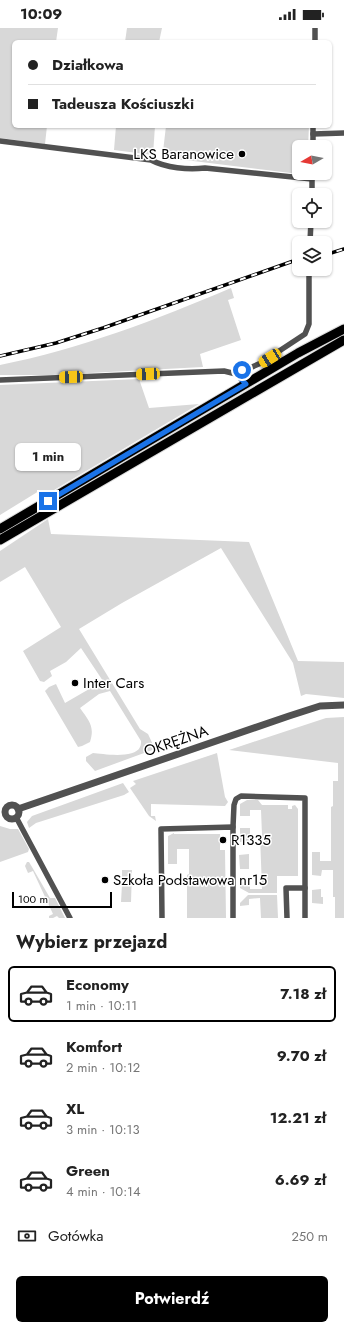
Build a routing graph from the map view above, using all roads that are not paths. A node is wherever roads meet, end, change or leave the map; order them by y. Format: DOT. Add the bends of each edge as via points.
graph roads {
  1 [pos="315,28"];
  2 [pos="315,40"];
  3 [pos="313,128"];
  4 [pos="344,133"];
  5 [pos="313,134"];
  6 [pos="0,140"];
  7 [pos="313,140"];
  8 [pos="292,175"];
  9 [pos="308,276"];
  10 [pos="344,329"];
  11 [pos="344,340"];
  12 [pos="236,374"];
  13 [pos="0,380"];
  14 [pos="246,384"];
  15 [pos="0,529"];
  16 [pos="0,540"];
  17 [pos="344,705"];
  18 [pos="18,809"];
  19 [pos="3,814"];
  20 [pos="16,817"];
  21 [pos="233,827"];
  22 [pos="305,888"];
  23 [pos="70,918"];
  24 [pos="162,918"];
  25 [pos="233,918"];
  26 [pos="287,918"];
  27 [pos="305,918"];
  1 -- 2 [label="street"];
  3 -- 5 [label="street"];
  4 -- 5 [label="street"];
  5 -- 7 [label="street"];
  6 -- 8 [label="street" via="151,160 158,164 194,169"];
  9 -- 12 [label="street" via="309,324 305,334 261,363"];
  10 -- 14 [label="main road"];
  11 -- 16 [label="main road"];
  12 -- 13 [label="street" via="211,371"];
  12 -- 14 [label="street"];
  14 -- 15 [label="main road"];
  17 -- 18 [label="street, OKRĘŻNA" via="320,706"];
  18 -- 19 [label="street" via="10,805"];
  18 -- 20 [label="street"];
  19 -- 20 [label="street"];
  20 -- 23 [label="street"];
  21 -- 22 [label="street" via="234,805 236,799 242,796 305,798"];
  21 -- 24 [label="street" via="161,828"];
  21 -- 25 [label="street"];
  22 -- 26 [label="street" via="286,888"];
  22 -- 27 [label="street"];
}
